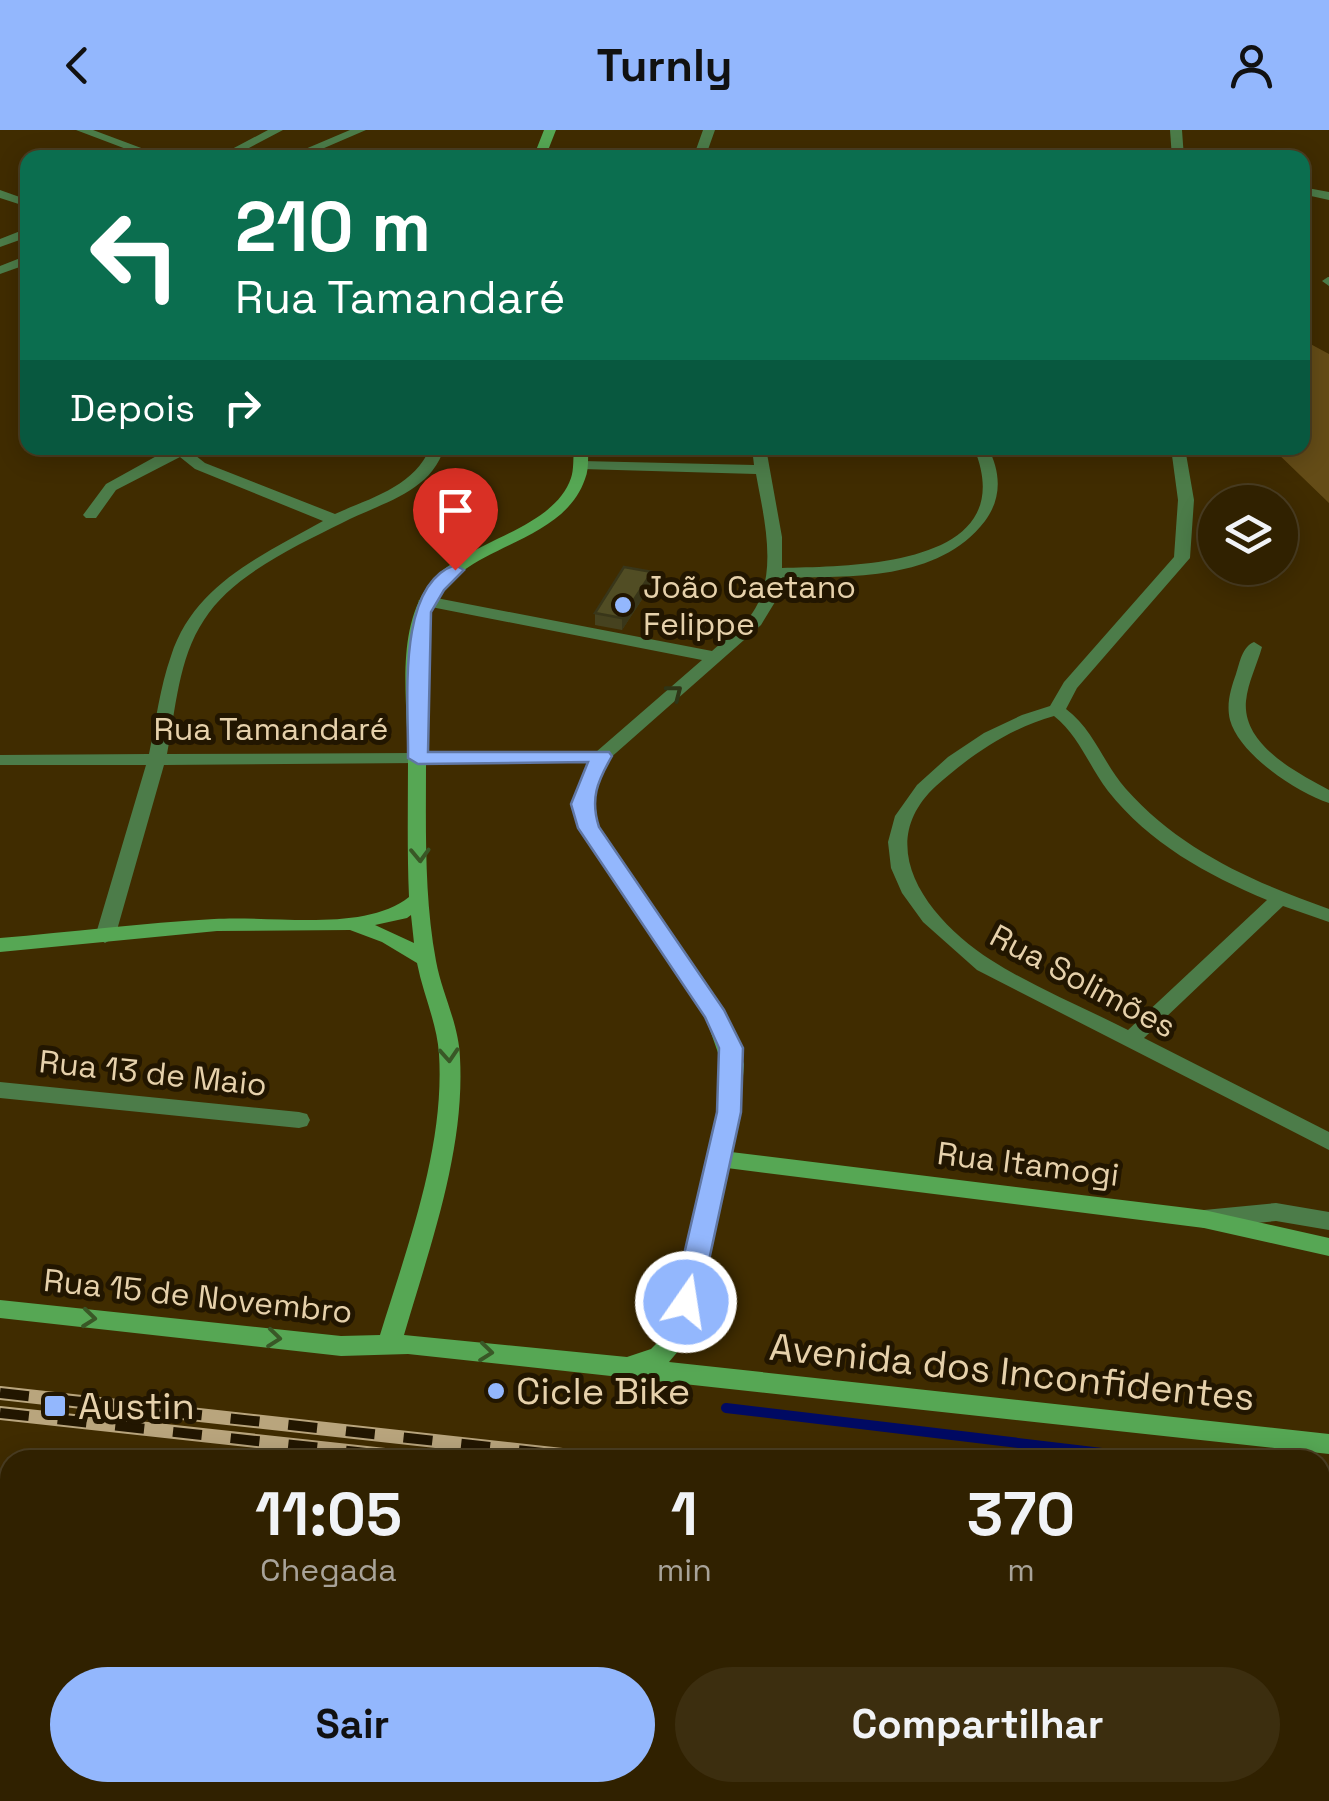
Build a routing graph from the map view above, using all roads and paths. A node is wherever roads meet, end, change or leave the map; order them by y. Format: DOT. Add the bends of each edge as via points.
graph roads {
  1 [pos="82,130"];
  2 [pos="277,130"];
  3 [pos="360,130"];
  4 [pos="140,150"];
  5 [pos="251,150"];
  6 [pos="309,150"];
  7 [pos="838,150"];
  8 [pos="1046,150"];
  9 [pos="167,455"];
  10 [pos="187,455"];
  11 [pos="434,455"];
  12 [pos="761,455"];
  13 [pos="984,455"];
  14 [pos="1179,455"];
  15 [pos="582,456"];
  16 [pos="762,470"];
  17 [pos="91,516"];
  18 [pos="335,520"];
  19 [pos="776,572"];
  20 [pos="426,601"];
  21 [pos="1254,647"];
  22 [pos="715,657"];
  23 [pos="1057,710"];
  24 [pos="602,756"];
  25 [pos="418,758"];
  26 [pos="157,759"];
  27 [pos="0,760"];
  28 [pos="1329,797"];
  29 [pos="421,897"];
  30 [pos="1279,899"];
  31 [pos="1329,916"];
  32 [pos="350,924"];
  33 [pos="105,936"];
  34 [pos="0,945"];
  35 [pos="426,960"];
  36 [pos="1129,1041"];
  37 [pos="0,1090"];
  38 [pos="299,1120"];
  39 [pos="1329,1142"];
  40 [pos="718,1159"];
  41 [pos="1204,1219"];
  42 [pos="1329,1221"];
  43 [pos="1329,1247"];
  44 [pos="0,1309"];
  45 [pos="678,1337"];
  46 [pos="389,1344"];
  47 [pos="628,1366"];
  48 [pos="719,1378"];
  49 [pos="1329,1444"];
  1 -- 4 [label="street"];
  2 -- 5 [label="street"];
  3 -- 6 [label="street"];
  7 -- 8 [label="street"];
  9 -- 17 [label="street" via="111,486"];
  10 -- 18 [label="street" via="213,472"];
  11 -- 18 [label="street" via="416,480"];
  12 -- 16 [label="street"];
  13 -- 19 [label="street" via="991,500 960,538 909,562"];
  14 -- 23 [label="street" via="1186,500 1182,558 1070,686"];
  15 -- 16 [label="street"];
  15 -- 20 [label="main road" via="576,488 560,506 455,570"];
  16 -- 19 [label="street"];
  18 -- 26 [label="street" via="211,599 180,651"];
  19 -- 22 [label="street" via="762,613"];
  20 -- 22 [label="street"];
  20 -- 25 [label="main road"];
  21 -- 28 [label="street" via="1236,709 1244,732 1288,772"];
  24 -- 22 [label="street, one-way"];
  23 -- 30 [label="street" via="1083,731 1113,785 1163,836 1240,884"];
  23 -- 36 [label="street, Rua Solimões" via="990,734 939,772 898,824 894,852 914,902 957,945"];
  24 -- 25 [label="main road, Rua Tamandaré"];
  24 -- 40 [label="main road" via="582,804 588,828 716,1015 731,1048 733,1079"];
  25 -- 26 [label="street, Rua Tamandaré"];
  25 -- 29 [label="main road, one-way"];
  26 -- 27 [label="street, Rua Tamandaré"];
  26 -- 33 [label="street"];
  29 -- 32 [label="main road" via="400,914"];
  29 -- 35 [label="main road"];
  30 -- 31 [label="street"];
  30 -- 36 [label="street"];
  32 -- 33 [label="main road"];
  32 -- 35 [label="main road"];
  33 -- 34 [label="main road"];
  35 -- 46 [label="main road, one-way" via="447,1031 449,1097"];
  36 -- 39 [label="street, Rua Solimões"];
  37 -- 38 [label="street, Rua 13 de Maio"];
  40 -- 41 [label="main road, Rua Itamogi"];
  40 -- 45 [label="main road"];
  41 -- 42 [label="street, Rua Itamogi" via="1276,1212"];
  41 -- 43 [label="main road"];
  44 -- 46 [label="main road, Rua 15 de Novembro, one-way" via="341,1346"];
  45 -- 47 [label="main road" via="659,1356"];
  45 -- 48 [label="main road" via="691,1359"];
  46 -- 47 [label="main road, Avenida dos Inconfidentes, one-way"];
  47 -- 48 [label="main road, Avenida dos Inconfidentes"];
  48 -- 49 [label="main road, Avenida dos Inconfidentes"];
}
